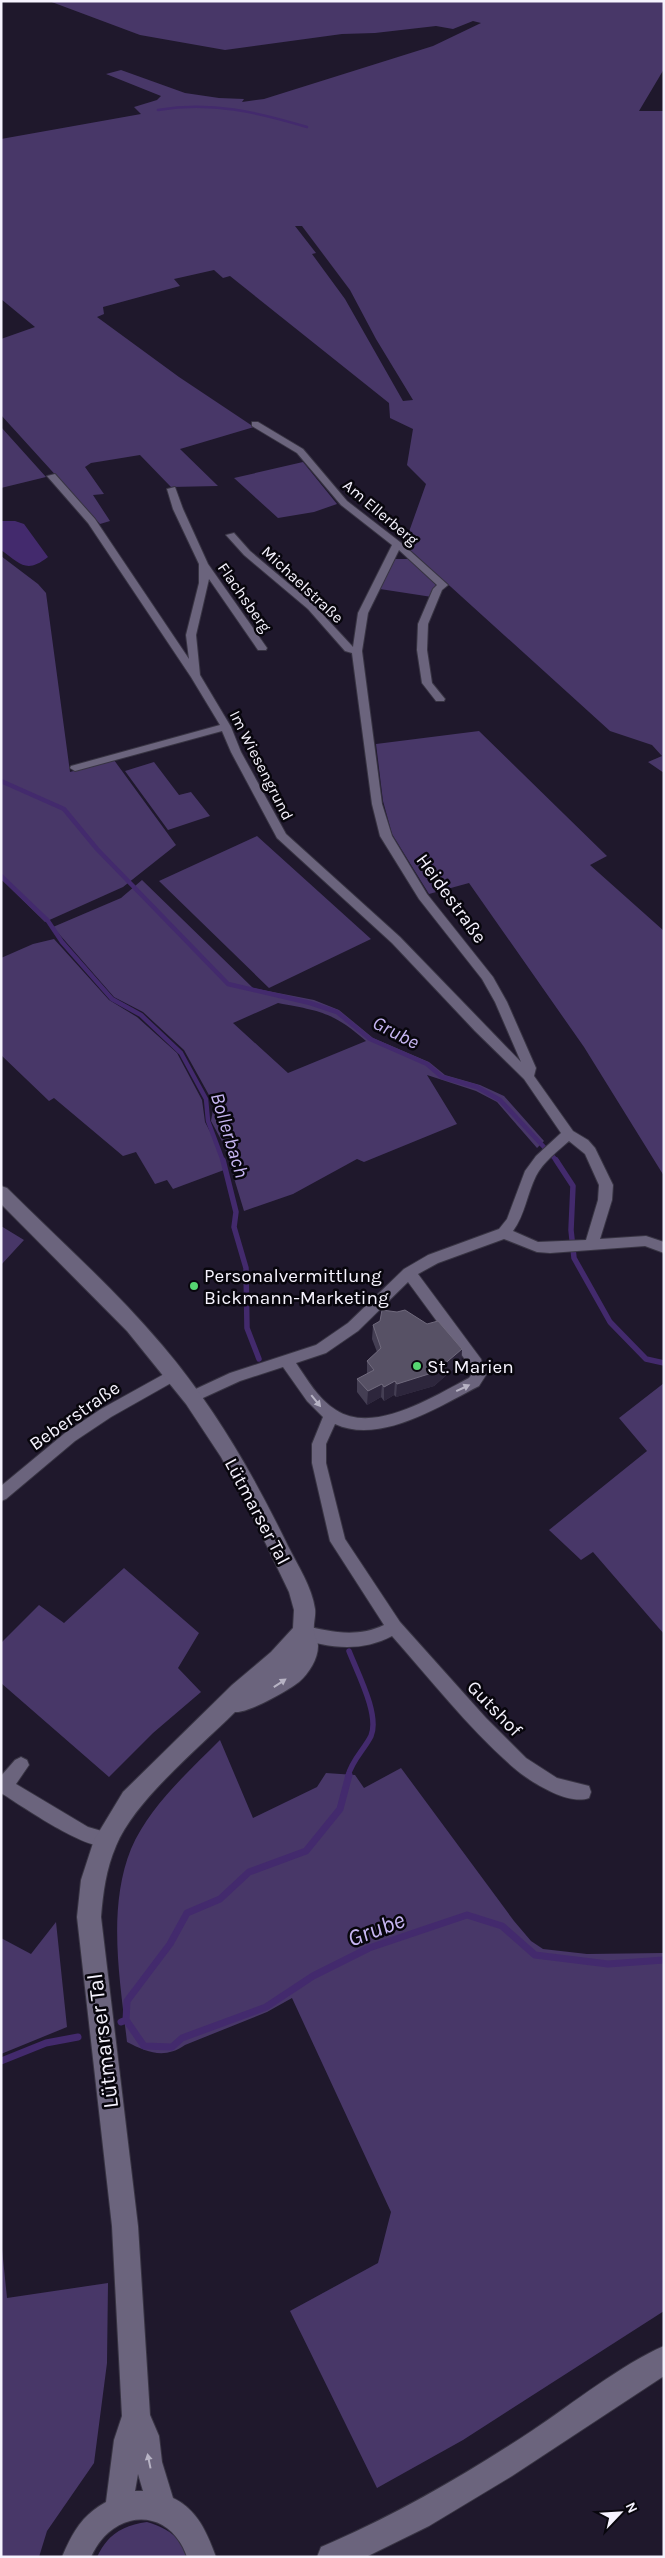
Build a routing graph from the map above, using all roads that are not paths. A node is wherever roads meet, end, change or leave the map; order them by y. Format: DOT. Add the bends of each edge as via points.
graph roads {
  1 [pos="256,424"];
  2 [pos="52,476"];
  3 [pos="172,489"];
  4 [pos="231,535"];
  5 [pos="398,544"];
  6 [pos="203,564"];
  7 [pos="262,648"];
  8 [pos="356,651"];
  9 [pos="196,677"];
  10 [pos="440,698"];
  11 [pos="226,727"];
  12 [pos="75,768"];
  13 [pos="528,1076"];
  14 [pos="568,1134"];
  15 [pos="1,1193"];
  16 [pos="504,1233"];
  17 [pos="586,1245"];
  18 [pos="664,1248"];
  19 [pos="409,1273"];
  20 [pos="287,1361"];
  21 [pos="175,1374"];
  22 [pos="192,1397"];
  23 [pos="331,1416"];
  24 [pos="1,1495"];
  25 [pos="394,1627"];
  26 [pos="303,1632"];
  27 [pos="21,1765"];
  28 [pos="3,1785"];
  29 [pos="583,1792"];
  30 [pos="106,1840"];
  31 [pos="664,2360"];
  32 [pos="136,2416"];
  33 [pos="119,2508"];
  34 [pos="162,2508"];
  35 [pos="76,2557"];
  36 [pos="202,2557"];
  37 [pos="331,2557"];
  1 -- 5 [label="street, Am Ellerberg" via="300,452 344,503"];
  2 -- 9 [label="street, Im Wiesengrund" via="92,521"];
  3 -- 6 [label="street, Flachsberg"];
  4 -- 8 [label="street, Michaelstraße" via="311,607 349,649"];
  5 -- 8 [label="street, Heidestraße" via="363,613"];
  5 -- 10 [label="street, Am Ellerberg" via="443,585 438,588 423,624 422,650 427,683"];
  6 -- 7 [label="street, Flachsberg"];
  6 -- 9 [label="street, Flachsberg" via="204,583 192,635"];
  8 -- 13 [label="street, Heidestraße" via="377,804 386,836 423,896 487,977 530,1068"];
  9 -- 11 [label="street, Im Wiesengrund"];
  11 -- 12 [label="street"];
  11 -- 13 [label="street, Im Wiesengrund" via="240,761 281,836 396,940"];
  13 -- 14 [label="street, Heidestraße"];
  14 -- 16 [label="street" via="555,1144 530,1174 513,1221"];
  14 -- 17 [label="street, Heidestraße" via="590,1151 606,1185 606,1200"];
  15 -- 21 [label="main road" via="150,1344"];
  16 -- 17 [label="street" via="537,1247"];
  16 -- 19 [label="street" via="433,1259"];
  17 -- 18 [label="street" via="646,1241"];
  19 -- 20 [label="street" via="353,1327 321,1349"];
  23 -- 19 [label="street, one-way" via="361,1426 395,1420 474,1382 479,1374 476,1363"];
  20 -- 22 [label="street" via="235,1377"];
  20 -- 23 [label="street, one-way" via="318,1404"];
  21 -- 22 [label="main road, Lütmarser Tal"];
  21 -- 24 [label="street, Beberstraße" via="70,1437"];
  22 -- 26 [label="main road, Lütmarser Tal" via="233,1460 300,1592 305,1610"];
  23 -- 25 [label="street, Gutshof" via="318,1444 319,1463 338,1541"];
  25 -- 26 [label="street" via="376,1638 355,1640"];
  25 -- 29 [label="street, Gutshof" via="520,1763 553,1785"];
  26 -- 30 [label="main road, Lütmarser Tal" via="307,1647 303,1660 287,1678 221,1712 131,1800"];
  27 -- 28 [label="street"];
  28 -- 30 [label="street" via="84,1834"];
  30 -- 32 [label="main road, Lütmarser Tal" via="93,1880 89,1918 125,2226"];
  31 -- 37 [label="main road" via="522,2454 416,2518 370,2542"];
  32 -- 33 [label="main road, Lütmarser Tal" via="128,2440"];
  34 -- 32 [label="main road, Lütmarser Tal, one-way" via="148,2462 145,2436"];
  33 -- 34 [label="main road" via="133,2504"];
  33 -- 35 [label="main road" via="96,2523 79,2546"];
  34 -- 36 [label="main road" via="180,2519 195,2538"];
}
